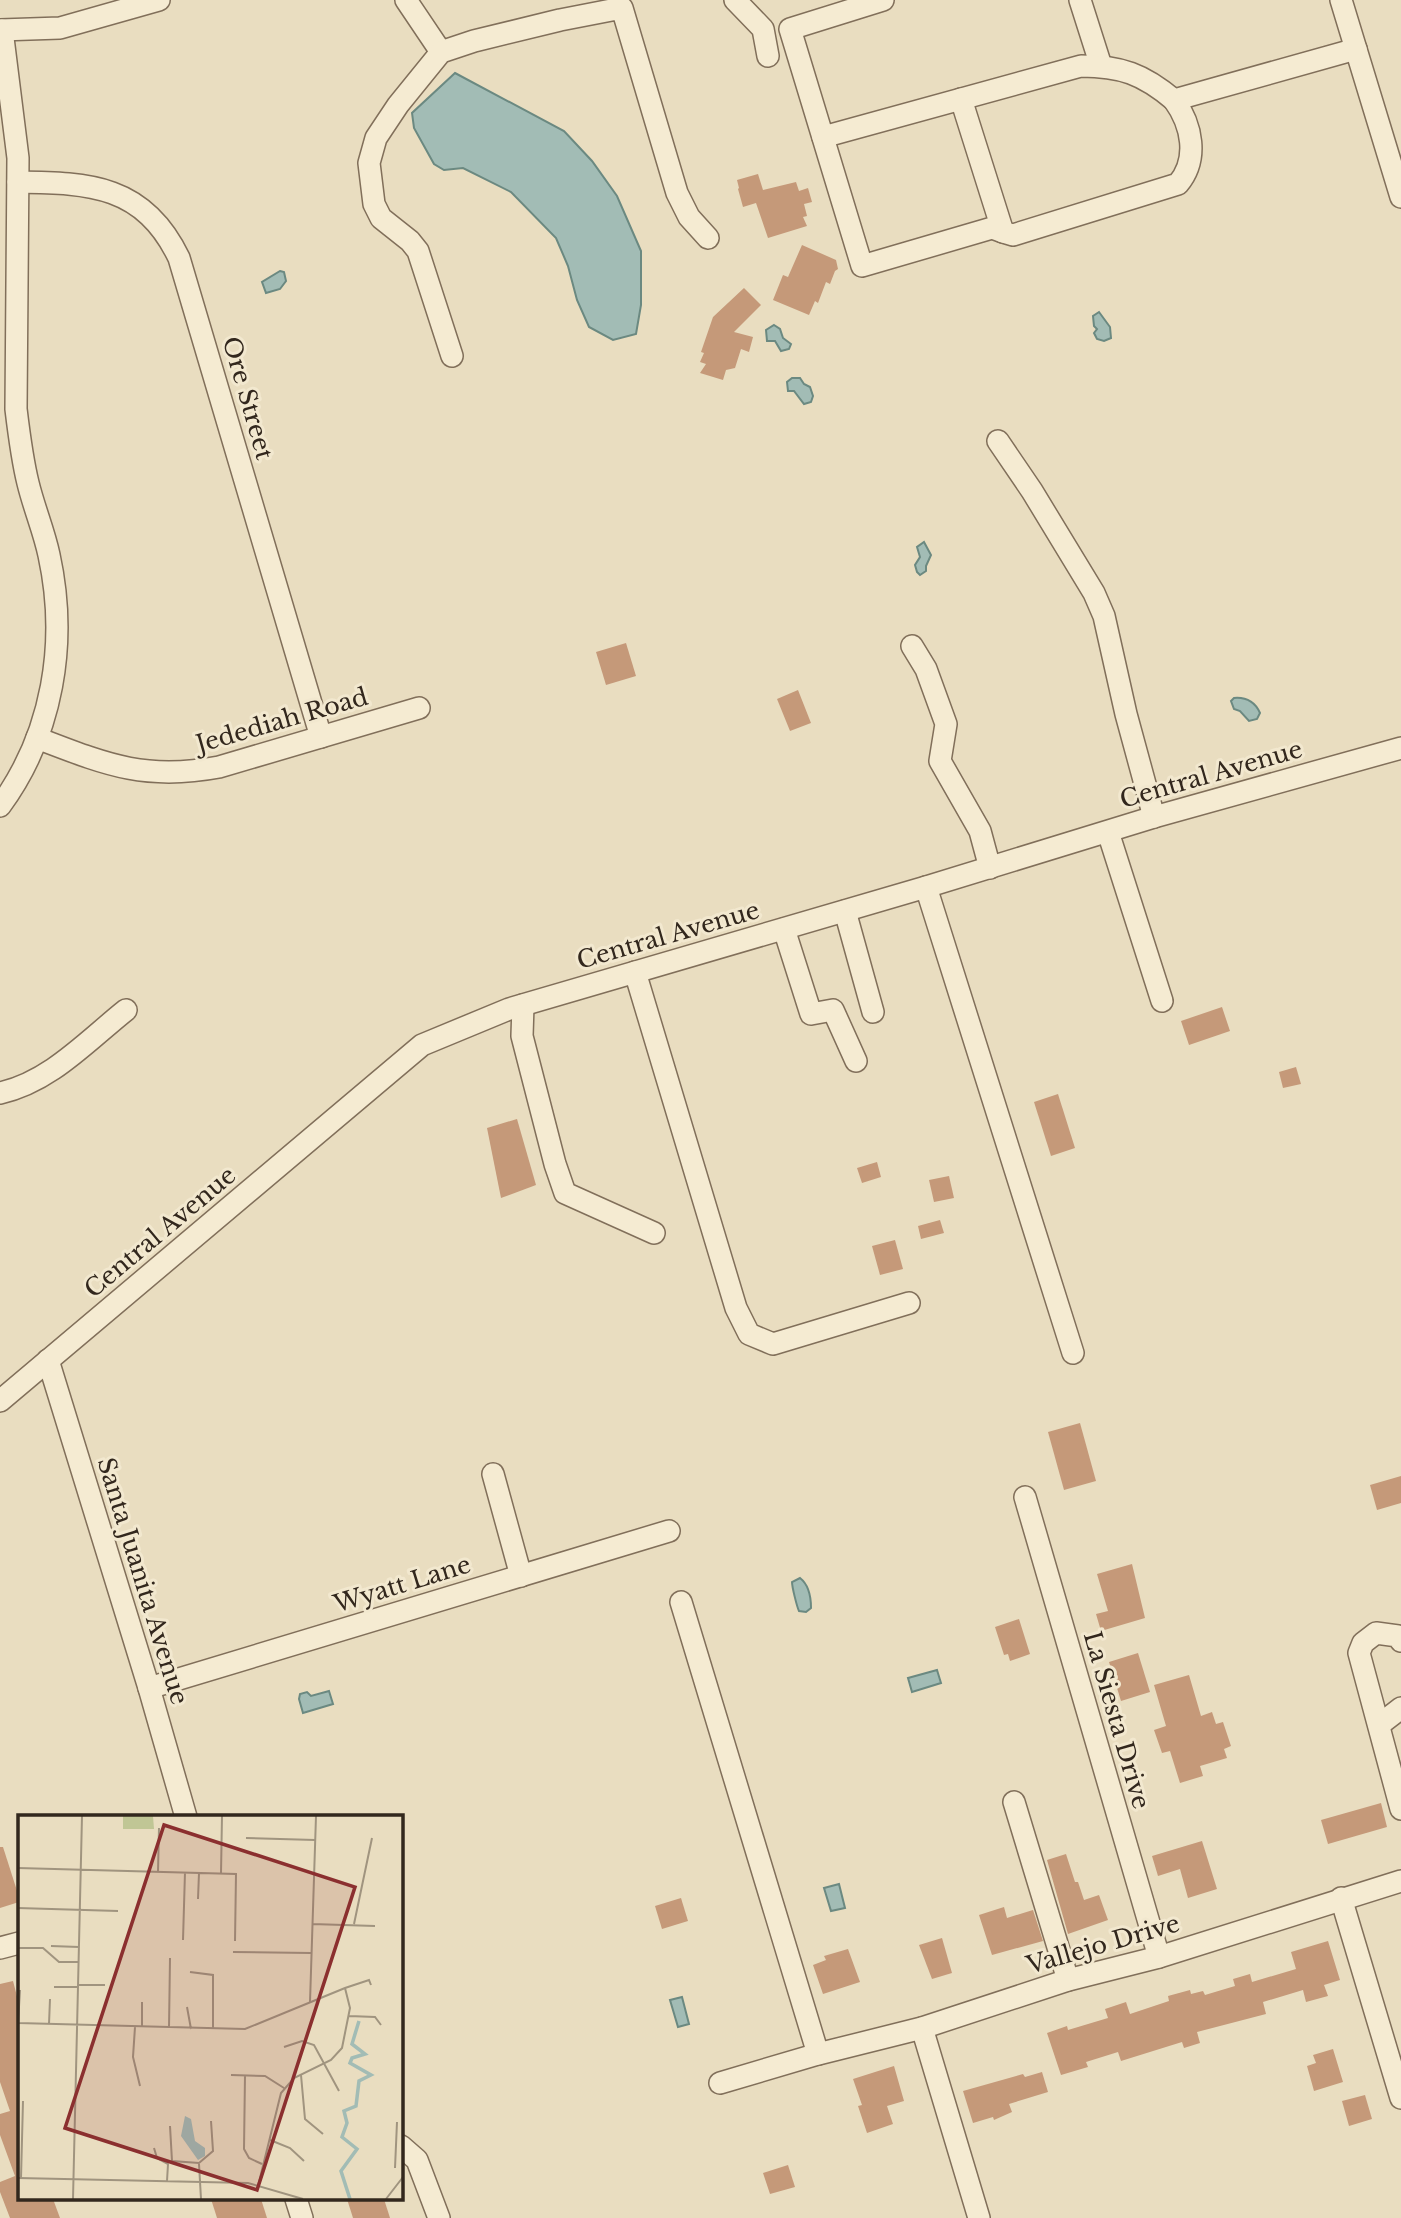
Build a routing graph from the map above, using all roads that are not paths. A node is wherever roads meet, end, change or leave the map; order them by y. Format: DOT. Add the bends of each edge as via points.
graph roads {
  1 [pos="159,0"];
  2 [pos="406,0"];
  3 [pos="735,0"];
  4 [pos="883,0"];
  5 [pos="1080,0"];
  6 [pos="1341,0"];
  7 [pos="1,30"];
  8 [pos="1356,48"];
  9 [pos="441,52"];
  10 [pos="768,56"];
  11 [pos="1101,66"];
  12 [pos="961,99"];
  13 [pos="1174,100"];
  14 [pos="1392,134"];
  15 [pos="823,137"];
  16 [pos="18,182"];
  17 [pos="1401,197"];
  18 [pos="1003,232"];
  19 [pos="708,237"];
  20 [pos="452,356"];
  21 [pos="8,365"];
  22 [pos="998,441"];
  23 [pos="912,646"];
  24 [pos="419,708"];
  25 [pos="321,737"];
  26 [pos="37,738"];
  27 [pos="1401,748"];
  28 [pos="0,806"];
  29 [pos="1154,817"];
  30 [pos="1108,832"];
  31 [pos="990,868"];
  32 [pos="926,887"];
  33 [pos="845,911"];
  34 [pos="784,929"];
  35 [pos="635,972"];
  36 [pos="1162,1001"];
  37 [pos="523,1005"];
  38 [pos="126,1010"];
  39 [pos="873,1012"];
  40 [pos="856,1061"];
  41 [pos="0,1093"];
  42 [pos="654,1233"];
  43 [pos="909,1303"];
  44 [pos="1073,1353"];
  45 [pos="48,1360"];
  46 [pos="0,1401"];
  47 [pos="493,1474"];
  48 [pos="1025,1497"];
  49 [pos="669,1531"];
  50 [pos="520,1576"];
  51 [pos="681,1602"];
  52 [pos="1401,1641"];
  53 [pos="149,1688"];
  54 [pos="1401,1708"];
  55 [pos="1378,1725"];
  56 [pos="1014,1802"];
  57 [pos="1401,1809"];
  58 [pos="185,1815"];
  59 [pos="1401,1881"];
  60 [pos="1341,1898"];
  61 [pos="18,1943"];
  62 [pos="0,1948"];
  63 [pos="1159,1957"];
  64 [pos="1069,1980"];
  65 [pos="922,2028"];
  66 [pos="818,2054"];
  67 [pos="720,2082"];
  68 [pos="1401,2098"];
  69 [pos="402,2147"];
  70 [pos="296,2200"];
  71 [pos="302,2218"];
  72 [pos="439,2218"];
  73 [pos="979,2218"];
  1 -- 7 [label="street" via="60,28"];
  2 -- 9 [label="street"];
  3 -- 10 [label="street" via="763,29"];
  4 -- 15 [label="street" via="790,29"];
  5 -- 11 [label="street"];
  6 -- 8 [label="street"];
  7 -- 16 [label="street" via="16,129"];
  8 -- 13 [label="street"];
  8 -- 14 [label="street"];
  9 -- 19 [label="street" via="622,8 677,193 689,217"];
  9 -- 20 [label="street" via="376,138 369,163 374,204 386,223 418,251"];
  11 -- 12 [label="street" via="1081,66"];
  11 -- 13 [label="street" via="1131,72"];
  12 -- 15 [label="street"];
  12 -- 18 [label="street"];
  13 -- 18 [label="street" via="1186,120 1191,143 1188,168 1178,184 1013,235"];
  14 -- 17 [label="street"];
  15 -- 18 [label="street" via="862,266 992,228"];
  16 -- 21 [label="street"];
  16 -- 25 [label="street, Ore Street" via="81,184 118,194 150,216 173,247"];
  21 -- 26 [label="street" via="20,447 57,602 55,666"];
  22 -- 29 [label="street" via="1104,616"];
  23 -- 31 [label="street" via="926,669 946,724 940,761 980,831"];
  24 -- 25 [label="street, Jedediah Road"];
  25 -- 26 [label="street, Jedediah Road" via="219,767 163,773 106,764"];
  26 -- 28 [label="street"];
  27 -- 29 [label="street, Central Avenue"];
  29 -- 30 [label="street, Central Avenue"];
  30 -- 31 [label="street, Central Avenue"];
  30 -- 36 [label="street"];
  31 -- 32 [label="street, Central Avenue"];
  32 -- 33 [label="street, Central Avenue"];
  32 -- 44 [label="street"];
  33 -- 34 [label="street, Central Avenue"];
  33 -- 39 [label="street"];
  34 -- 35 [label="street, Central Avenue"];
  34 -- 40 [label="street" via="811,1014 833,1010"];
  35 -- 37 [label="street, Central Avenue"];
  35 -- 43 [label="street" via="736,1308 749,1334 773,1344"];
  37 -- 42 [label="street" via="522,1036 565,1193"];
  37 -- 45 [label="street, Central Avenue" via="422,1045"];
  38 -- 41 [label="street" via="40,1079"];
  45 -- 46 [label="street, Central Avenue"];
  45 -- 53 [label="street, Santa Juanita Avenue"];
  47 -- 50 [label="street"];
  48 -- 63 [label="street, La Siesta Drive"];
  49 -- 50 [label="street, Wyatt Lane"];
  50 -- 53 [label="street, Wyatt Lane"];
  51 -- 66 [label="street"];
  52 -- 55 [label="street" via="1398,1636 1376,1633 1363,1643 1360,1653"];
  53 -- 58 [label="street, Santa Juanita Avenue"];
  54 -- 55 [label="street"];
  55 -- 57 [label="street"];
  56 -- 64 [label="street"];
  59 -- 60 [label="street, Vallejo Drive"];
  60 -- 63 [label="street, Vallejo Drive"];
  60 -- 68 [label="street"];
  61 -- 62 [label="street"];
  63 -- 64 [label="street, Vallejo Drive"];
  64 -- 65 [label="street, Vallejo Drive"];
  65 -- 66 [label="street, Vallejo Drive"];
  65 -- 73 [label="street"];
  66 -- 67 [label="street, Vallejo Drive"];
  69 -- 72 [label="street" via="417,2160"];
  70 -- 71 [label="street"];
}
